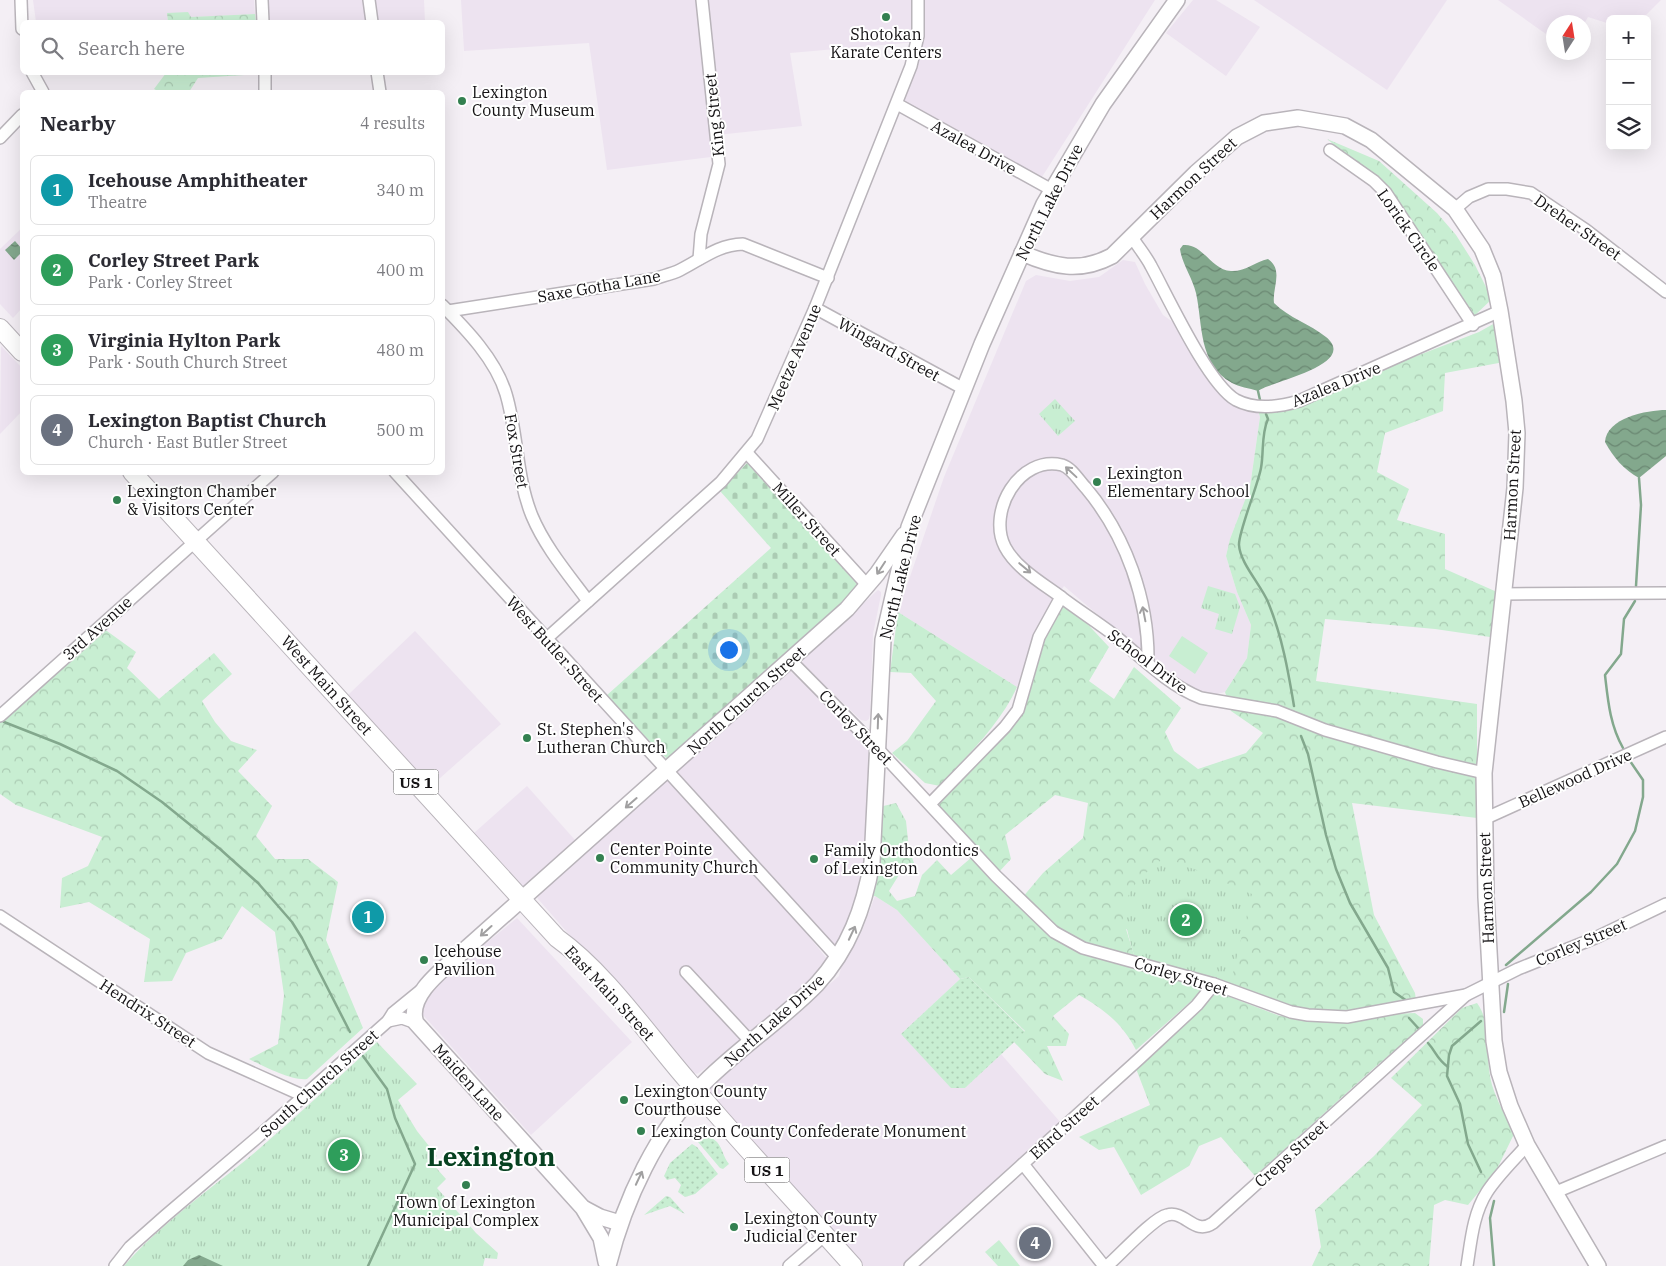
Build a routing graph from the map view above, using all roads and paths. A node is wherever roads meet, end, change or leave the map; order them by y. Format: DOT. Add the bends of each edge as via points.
graph roads {
  1 [pos="21,0"];
  2 [pos="262,0"];
  3 [pos="370,0"];
  4 [pos="702,0"];
  5 [pos="918,0"];
  6 [pos="1177,0"];
  7 [pos="22,20"];
  8 [pos="263,20"];
  9 [pos="372,20"];
  10 [pos="34,75"];
  11 [pos="265,75"];
  12 [pos="377,75"];
  13 [pos="42,90"];
  14 [pos="265,90"];
  15 [pos="380,90"];
  16 [pos="897,104"];
  17 [pos="20,116"];
  18 [pos="0,138"];
  19 [pos="1330,150"];
  20 [pos="1052,190"];
  21 [pos="1455,209"];
  22 [pos="1132,237"];
  23 [pos="1022,253"];
  24 [pos="699,259"];
  25 [pos="828,278"];
  26 [pos="1666,292"];
  27 [pos="445,308"];
  28 [pos="815,308"];
  29 [pos="1500,311"];
  30 [pos="1473,325"];
  31 [pos="0,328"];
  32 [pos="20,350"];
  33 [pos="964,389"];
  34 [pos="747,453"];
  35 [pos="135,475"];
  36 [pos="270,475"];
  37 [pos="398,475"];
  38 [pos="909,527"];
  39 [pos="195,541"];
  40 [pos="868,586"];
  41 [pos="1666,593"];
  42 [pos="1503,594"];
  43 [pos="1060,597"];
  44 [pos="588,602"];
  45 [pos="546,639"];
  46 [pos="790,660"];
  47 [pos="1148,663"];
  48 [pos="2,712"];
  49 [pos="1666,737"];
  50 [pos="877,748"];
  51 [pos="667,771"];
  52 [pos="1484,773"];
  53 [pos="930,804"];
  54 [pos="1484,818"];
  55 [pos="522,898"];
  56 [pos="1666,904"];
  57 [pos="0,916"];
  58 [pos="838,958"];
  59 [pos="686,972"];
  60 [pos="1490,983"];
  61 [pos="1214,984"];
  62 [pos="420,991"];
  63 [pos="1466,996"];
  64 [pos="388,1021"];
  65 [pos="416,1023"];
  66 [pos="751,1042"];
  67 [pos="697,1091"];
  68 [pos="304,1096"];
  69 [pos="1527,1145"];
  70 [pos="1666,1146"];
  71 [pos="1023,1164"];
  72 [pos="1556,1192"];
  73 [pos="583,1208"];
  74 [pos="620,1223"];
  75 [pos="825,1235"];
  76 [pos="115,1266"];
  77 [pos="607,1266"];
  78 [pos="788,1266"];
  79 [pos="853,1266"];
  80 [pos="910,1266"];
  81 [pos="1106,1266"];
  82 [pos="1467,1266"];
  83 [pos="1598,1266"];
  1 -- 7 [label="street"];
  2 -- 8 [label="street"];
  3 -- 9 [label="street"];
  4 -- 24 [label="street, King Street" via="719,164 701,234"];
  5 -- 16 [label="street, Meetze Avenue" via="915,53"];
  6 -- 20 [label="main road, North Lake Drive" via="1103,104"];
  10 -- 13 [label="street"];
  11 -- 14 [label="street"];
  12 -- 15 [label="street"];
  16 -- 20 [label="street, Azalea Drive"];
  16 -- 25 [label="street, Meetze Avenue"];
  17 -- 18 [label="street"];
  19 -- 30 [label="street, Lorick Circle" via="1386,193"];
  20 -- 23 [label="main road, North Lake Drive"];
  21 -- 22 [label="main road, Harmon Street" via="1359,132 1325,121 1298,118 1264,123 1236,137"];
  21 -- 26 [label="street, Dreher Street" via="1488,189 1531,194 1586,230"];
  21 -- 29 [label="main road, Harmon Street" via="1482,249 1493,276"];
  22 -- 23 [label="main road, Harmon Street" via="1112,256 1081,267 1052,265"];
  22 -- 30 [label="street, Azalea Drive" via="1212,377 1231,397 1246,404 1265,407 1299,401"];
  23 -- 33 [label="main road, North Lake Drive"];
  24 -- 25 [label="street, Saxe Gotha Lane" via="718,248 743,244"];
  24 -- 27 [label="street, Saxe Gotha Lane" via="679,271 654,279"];
  25 -- 28 [label="street, Meetze Avenue"];
  27 -- 44 [label="street, Fox Street" via="487,357 503,386 512,418 522,484 532,516 547,545"];
  28 -- 33 [label="street, Wingard Street"];
  28 -- 34 [label="street, Meetze Avenue" via="765,425"];
  29 -- 30 [label="street, Azalea Drive"];
  29 -- 42 [label="main road, Harmon Street" via="1517,433 1515,488"];
  31 -- 32 [label="main road"];
  33 -- 38 [label="main road, North Lake Drive"];
  34 -- 40 [label="street, Miller Street"];
  34 -- 44 [label="street, Meetze Avenue" via="720,482"];
  35 -- 39 [label="main road, West Main Street / US 1"];
  36 -- 39 [label="street, 3rd Avenue"];
  37 -- 45 [label="street, West Butler Street"];
  38 -- 40 [label="main road, North Church Street, one-way"];
  50 -- 38 [label="main road, North Lake Drive, one-way" via="883,640"];
  39 -- 48 [label="street, 3rd Avenue"];
  39 -- 55 [label="main road, West Main Street / US 1"];
  40 -- 46 [label="main road, North Church Street"];
  41 -- 42 [label="street"];
  42 -- 52 [label="main road, Harmon Street"];
  43 -- 47 [label="street, School Drive"];
  47 -- 43 [label="street, School Drive, one-way" via="1142,606 1132,569 1115,530 1096,500 1068,468 1052,464 1026,472 1014,486 999,516 999,532 1015,561"];
  43 -- 53 [label="street" via="1039,637 1018,710"];
  44 -- 45 [label="street, Meetze Avenue"];
  45 -- 51 [label="street, West Butler Street"];
  46 -- 50 [label="street, Corley Street"];
  46 -- 51 [label="main road, North Church Street"];
  47 -- 52 [label="street, School Drive" via="1182,690 1201,698 1276,711 1325,730"];
  49 -- 54 [label="street, Bellewood Drive"];
  50 -- 53 [label="street, Corley Street"];
  58 -- 50 [label="main road, North Lake Drive, one-way" via="857,921 869,881"];
  51 -- 55 [label="main road, North Church Street, one-way"];
  51 -- 58 [label="street, West Butler Street"];
  52 -- 54 [label="main road, Harmon Street"];
  53 -- 61 [label="street, Corley Street" via="1041,921 1061,936 1099,953"];
  54 -- 60 [label="main road, Harmon Street"];
  55 -- 62 [label="main road, South Church Street, one-way"];
  55 -- 67 [label="main road, East Main Street / US 1" via="557,938 566,956 642,1038 662,1050"];
  56 -- 60 [label="street, Corley Street"];
  57 -- 68 [label="street, Hendrix Street" via="208,1053"];
  58 -- 66 [label="main road, North Lake Drive" via="806,996"];
  59 -- 66 [label="street"];
  60 -- 63 [label="street, Corley Street"];
  60 -- 69 [label="main road, Harmon Street" via="1499,1072"];
  61 -- 63 [label="street, Corley Street" via="1291,1012 1324,1016 1368,1014"];
  61 -- 71 [label="street, Efird Street" via="1168,1032"];
  62 -- 64 [label="street, South Church Street"];
  62 -- 65 [label="main road" via="412,1011"];
  63 -- 81 [label="street, Creps Street" via="1214,1223 1204,1228 1176,1214 1163,1216"];
  64 -- 65 [label="street" via="402,1018"];
  64 -- 68 [label="street, South Church Street"];
  65 -- 73 [label="main road, Maiden Lane"];
  66 -- 67 [label="main road, North Lake Drive"];
  74 -- 67 [label="main road, North Lake Drive, one-way" via="651,1156"];
  67 -- 75 [label="main road, East Main Street / US 1"];
  68 -- 76 [label="street, South Church Street" via="164,1216 130,1247"];
  69 -- 72 [label="main road, Harmon Street"];
  69 -- 82 [label="street" via="1483,1199 1474,1222"];
  70 -- 72 [label="street"];
  71 -- 80 [label="street, Efird Street"];
  71 -- 81 [label="street"];
  72 -- 83 [label="main road, Harmon Street"];
  73 -- 74 [label="main road, Maiden Lane"];
  73 -- 77 [label="main road, Maiden Lane" via="601,1238"];
  74 -- 77 [label="main road, North Lake Drive"];
  75 -- 78 [label="street"];
  75 -- 79 [label="main road, East Main Street / US 1"];
}
